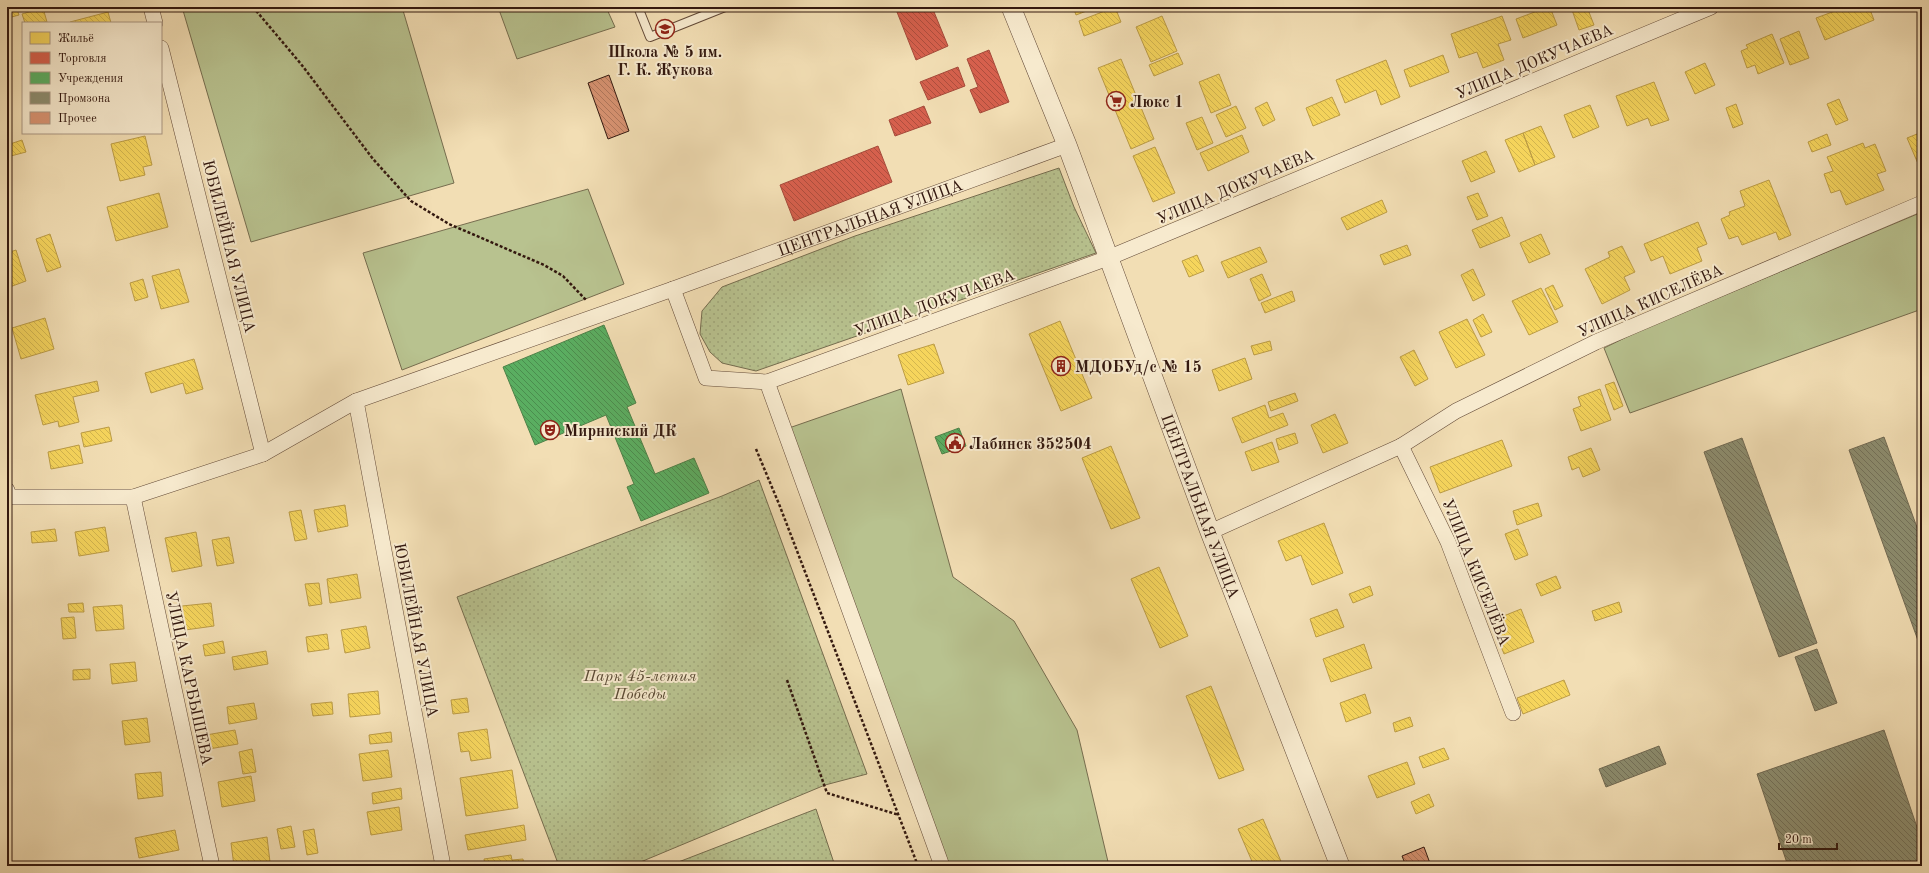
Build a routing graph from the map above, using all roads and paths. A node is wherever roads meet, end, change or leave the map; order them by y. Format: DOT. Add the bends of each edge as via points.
graph roads {
  1 [pos="151,7"];
  2 [pos="253,7"];
  3 [pos="638,7"];
  4 [pos="725,7"];
  5 [pos="1012,7"];
  6 [pos="1711,7"];
  7 [pos="155,22"];
  8 [pos="162,52"];
  9 [pos="1067,145"];
  10 [pos="1922,203"];
  11 [pos="1108,258"];
  12 [pos="673,289"];
  13 [pos="600,314"];
  14 [pos="767,382"];
  15 [pos="356,401"];
  16 [pos="1401,446"];
  17 [pos="756,449"];
  18 [pos="263,454"];
  19 [pos="8,493"];
  20 [pos="133,497"];
  21 [pos="1210,532"];
  22 [pos="787,680"];
  23 [pos="1513,713"];
  24 [pos="899,816"];
  25 [pos="212,866"];
  26 [pos="443,866"];
  27 [pos="918,866"];
  28 [pos="942,866"];
  29 [pos="1340,866"];
  1 -- 7 [label="street"];
  2 -- 13 [label="path" via="301,64 373,159 411,201 449,224 544,265 563,276"];
  3 -- 4 [label="lane" via="650,37"];
  5 -- 9 [label="street, ЦЕНТРАЛЬНАЯ УЛИЦА"];
  6 -- 11 [label="street, УЛИЦА ДОКУЧАЕВА"];
  8 -- 18 [label="street, ЮБИЛЕЙНАЯ УЛИЦА"];
  9 -- 11 [label="street, ЦЕНТРАЛЬНАЯ УЛИЦА"];
  9 -- 12 [label="street, ЦЕНТРАЛЬНАЯ УЛИЦА"];
  10 -- 16 [label="street, УЛИЦА КИСЕЛЁВА" via="1596,342 1456,411"];
  11 -- 14 [label="street, УЛИЦА ДОКУЧАЕВА"];
  11 -- 21 [label="street, ЦЕНТРАЛЬНАЯ УЛИЦА"];
  12 -- 13 [label="street, ЦЕНТРАЛЬНАЯ УЛИЦА"];
  12 -- 14 [label="street" via="706,378"];
  13 -- 15 [label="street, ЦЕНТРАЛЬНАЯ УЛИЦА"];
  14 -- 28 [label="street"];
  15 -- 18 [label="street, ЦЕНТРАЛЬНАЯ УЛИЦА"];
  15 -- 26 [label="street, ЮБИЛЕЙНАЯ УЛИЦА"];
  16 -- 21 [label="street, УЛИЦА КИСЕЛЁВА"];
  16 -- 23 [label="street, УЛИЦА КИСЕЛЁВА" via="1448,542"];
  17 -- 24 [label="path"];
  18 -- 20 [label="street, ЦЕНТРАЛЬНАЯ УЛИЦА"];
  19 -- 20 [label="street, ЦЕНТРАЛЬНАЯ УЛИЦА"];
  20 -- 25 [label="street, УЛИЦА КАРБЫШЕВА"];
  21 -- 29 [label="street, ЦЕНТРАЛЬНАЯ УЛИЦА"];
  22 -- 24 [label="path" via="827,793"];
  24 -- 27 [label="path"];
}
